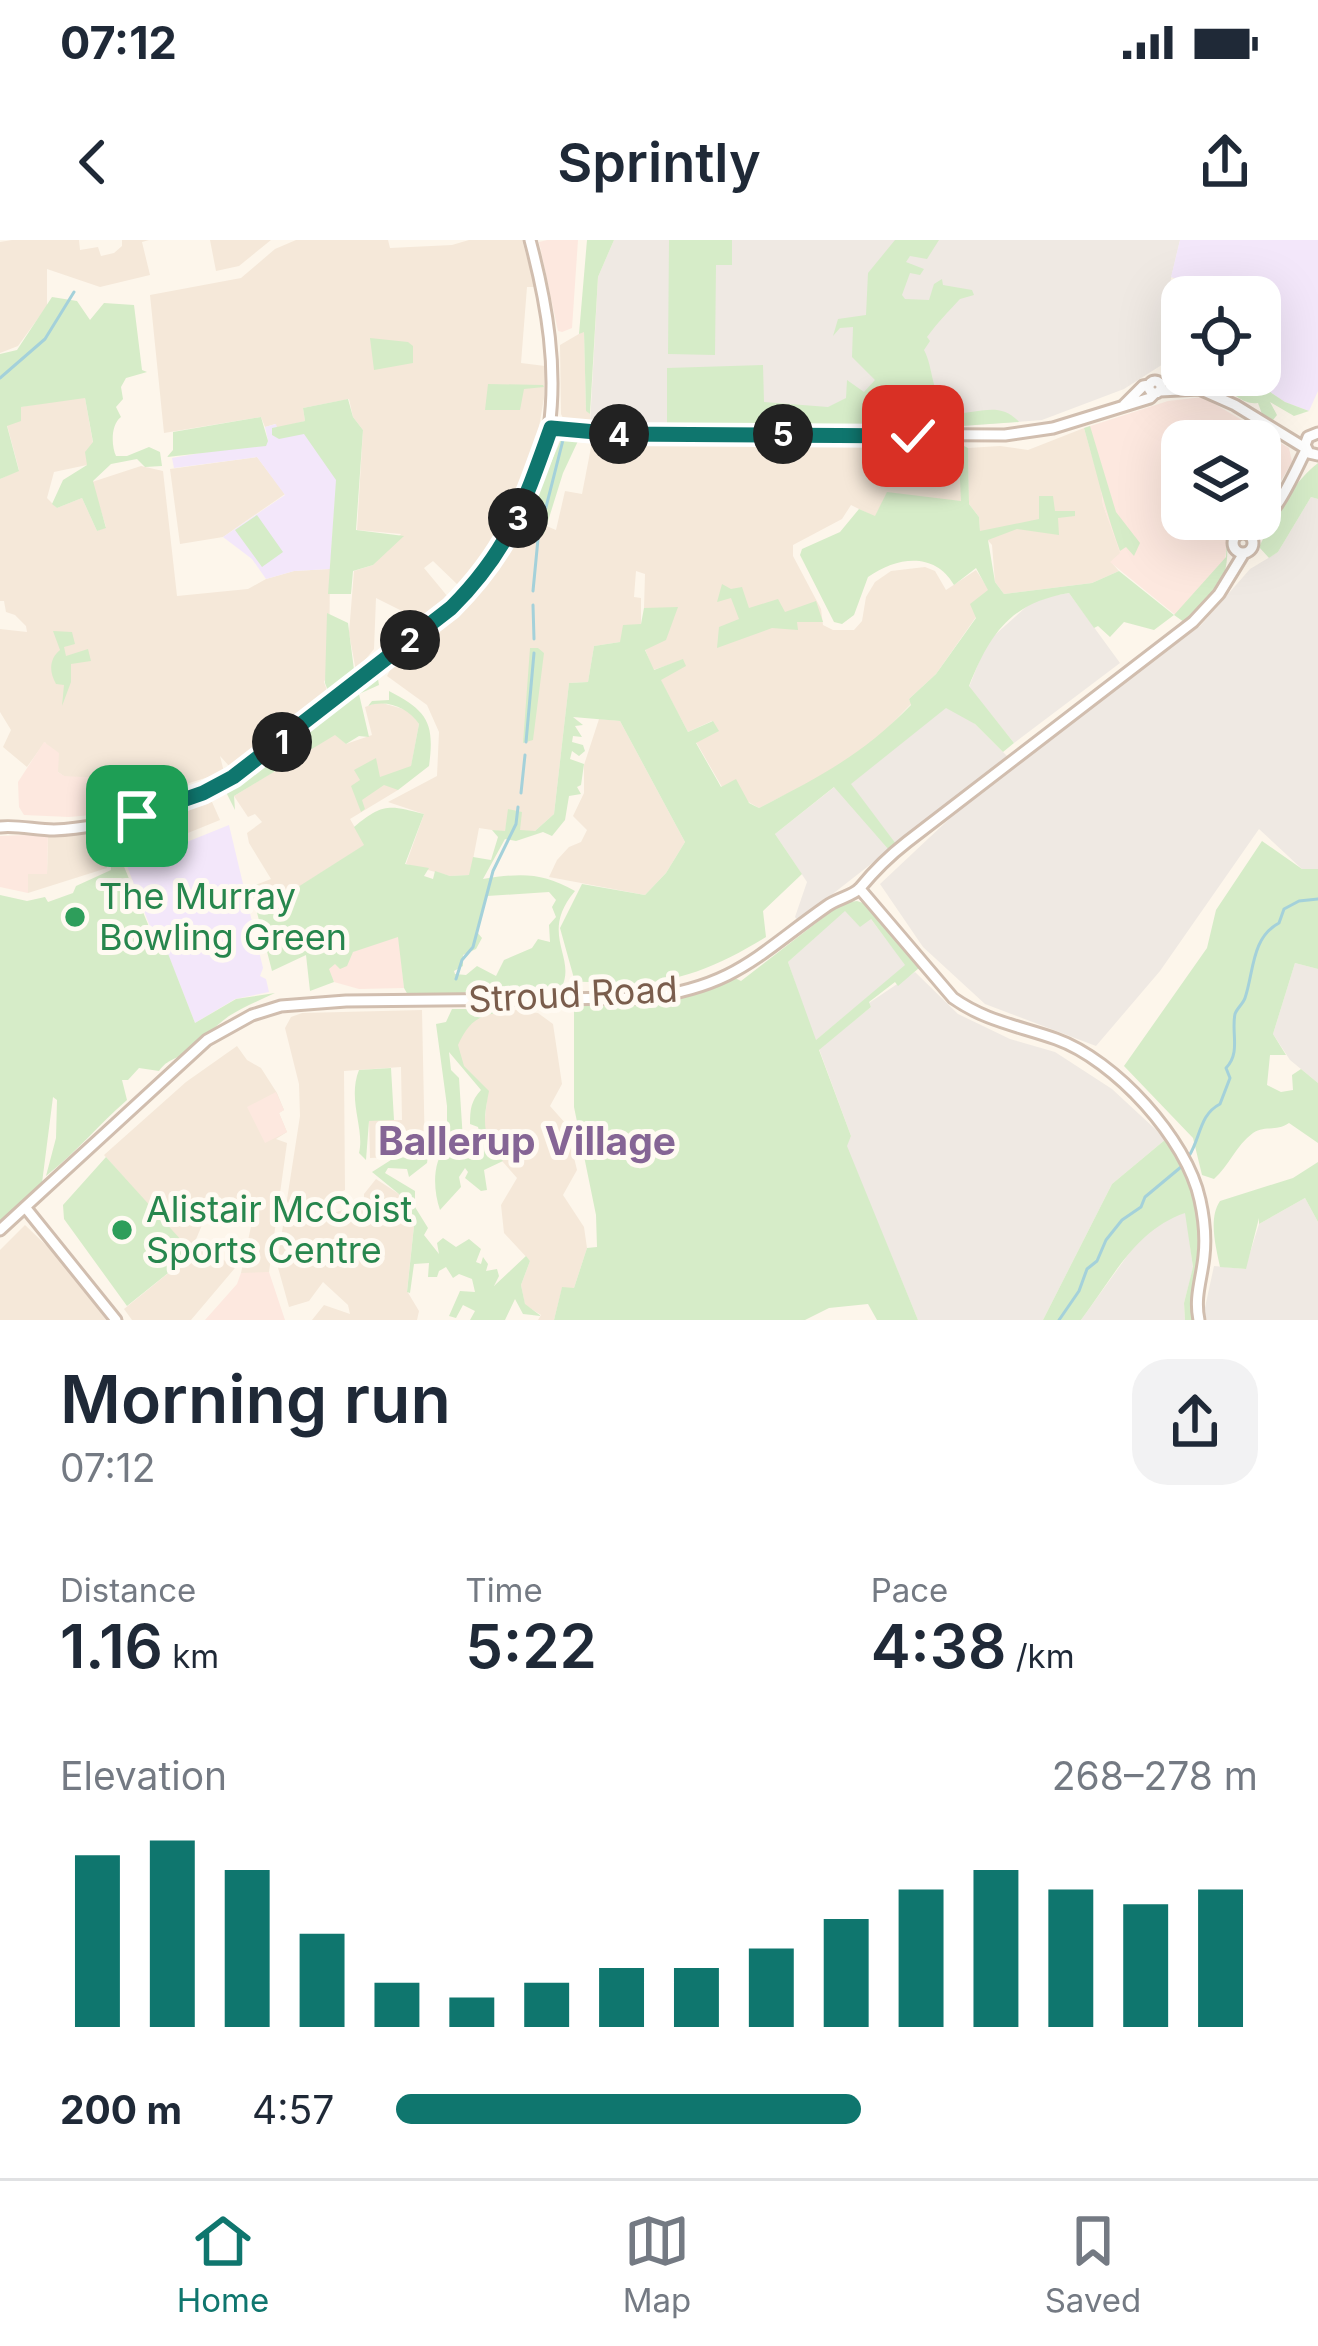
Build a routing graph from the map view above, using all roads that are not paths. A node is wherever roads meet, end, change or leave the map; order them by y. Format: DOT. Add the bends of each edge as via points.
graph roads {
  1 [pos="530,240"];
  2 [pos="551,428"];
  3 [pos="1312,438"];
  4 [pos="1318,456"];
  5 [pos="1293,476"];
  6 [pos="0,827"];
  7 [pos="860,889"];
  8 [pos="25,1207"];
  9 [pos="0,1230"];
  10 [pos="116,1320"];
  11 [pos="1198,1320"];
  1 -- 2 [label="street" via="553,340"];
  2 -- 3 [label="street" via="1005,435 1124,405 1143,386 1199,389 1285,434"];
  2 -- 6 [label="street" via="530,495 475,583 233,777 137,816"];
  3 -- 4 [label="street"];
  3 -- 5 [label="street, Stroud Road"];
  4 -- 5 [label="street, Stroud Road"];
  5 -- 7 [label="street, Stroud Road" via="1230,580 1193,622 907,842"];
  7 -- 8 [label="street, Stroud Road" via="746,968 680,993 346,1001 252,1015 207,1040"];
  7 -- 11 [label="street" via="953,998 1060,1040 1145,1105 1184,1159 1200,1198"];
  8 -- 9 [label="street, Stroud Road"];
  8 -- 10 [label="street"];
}
